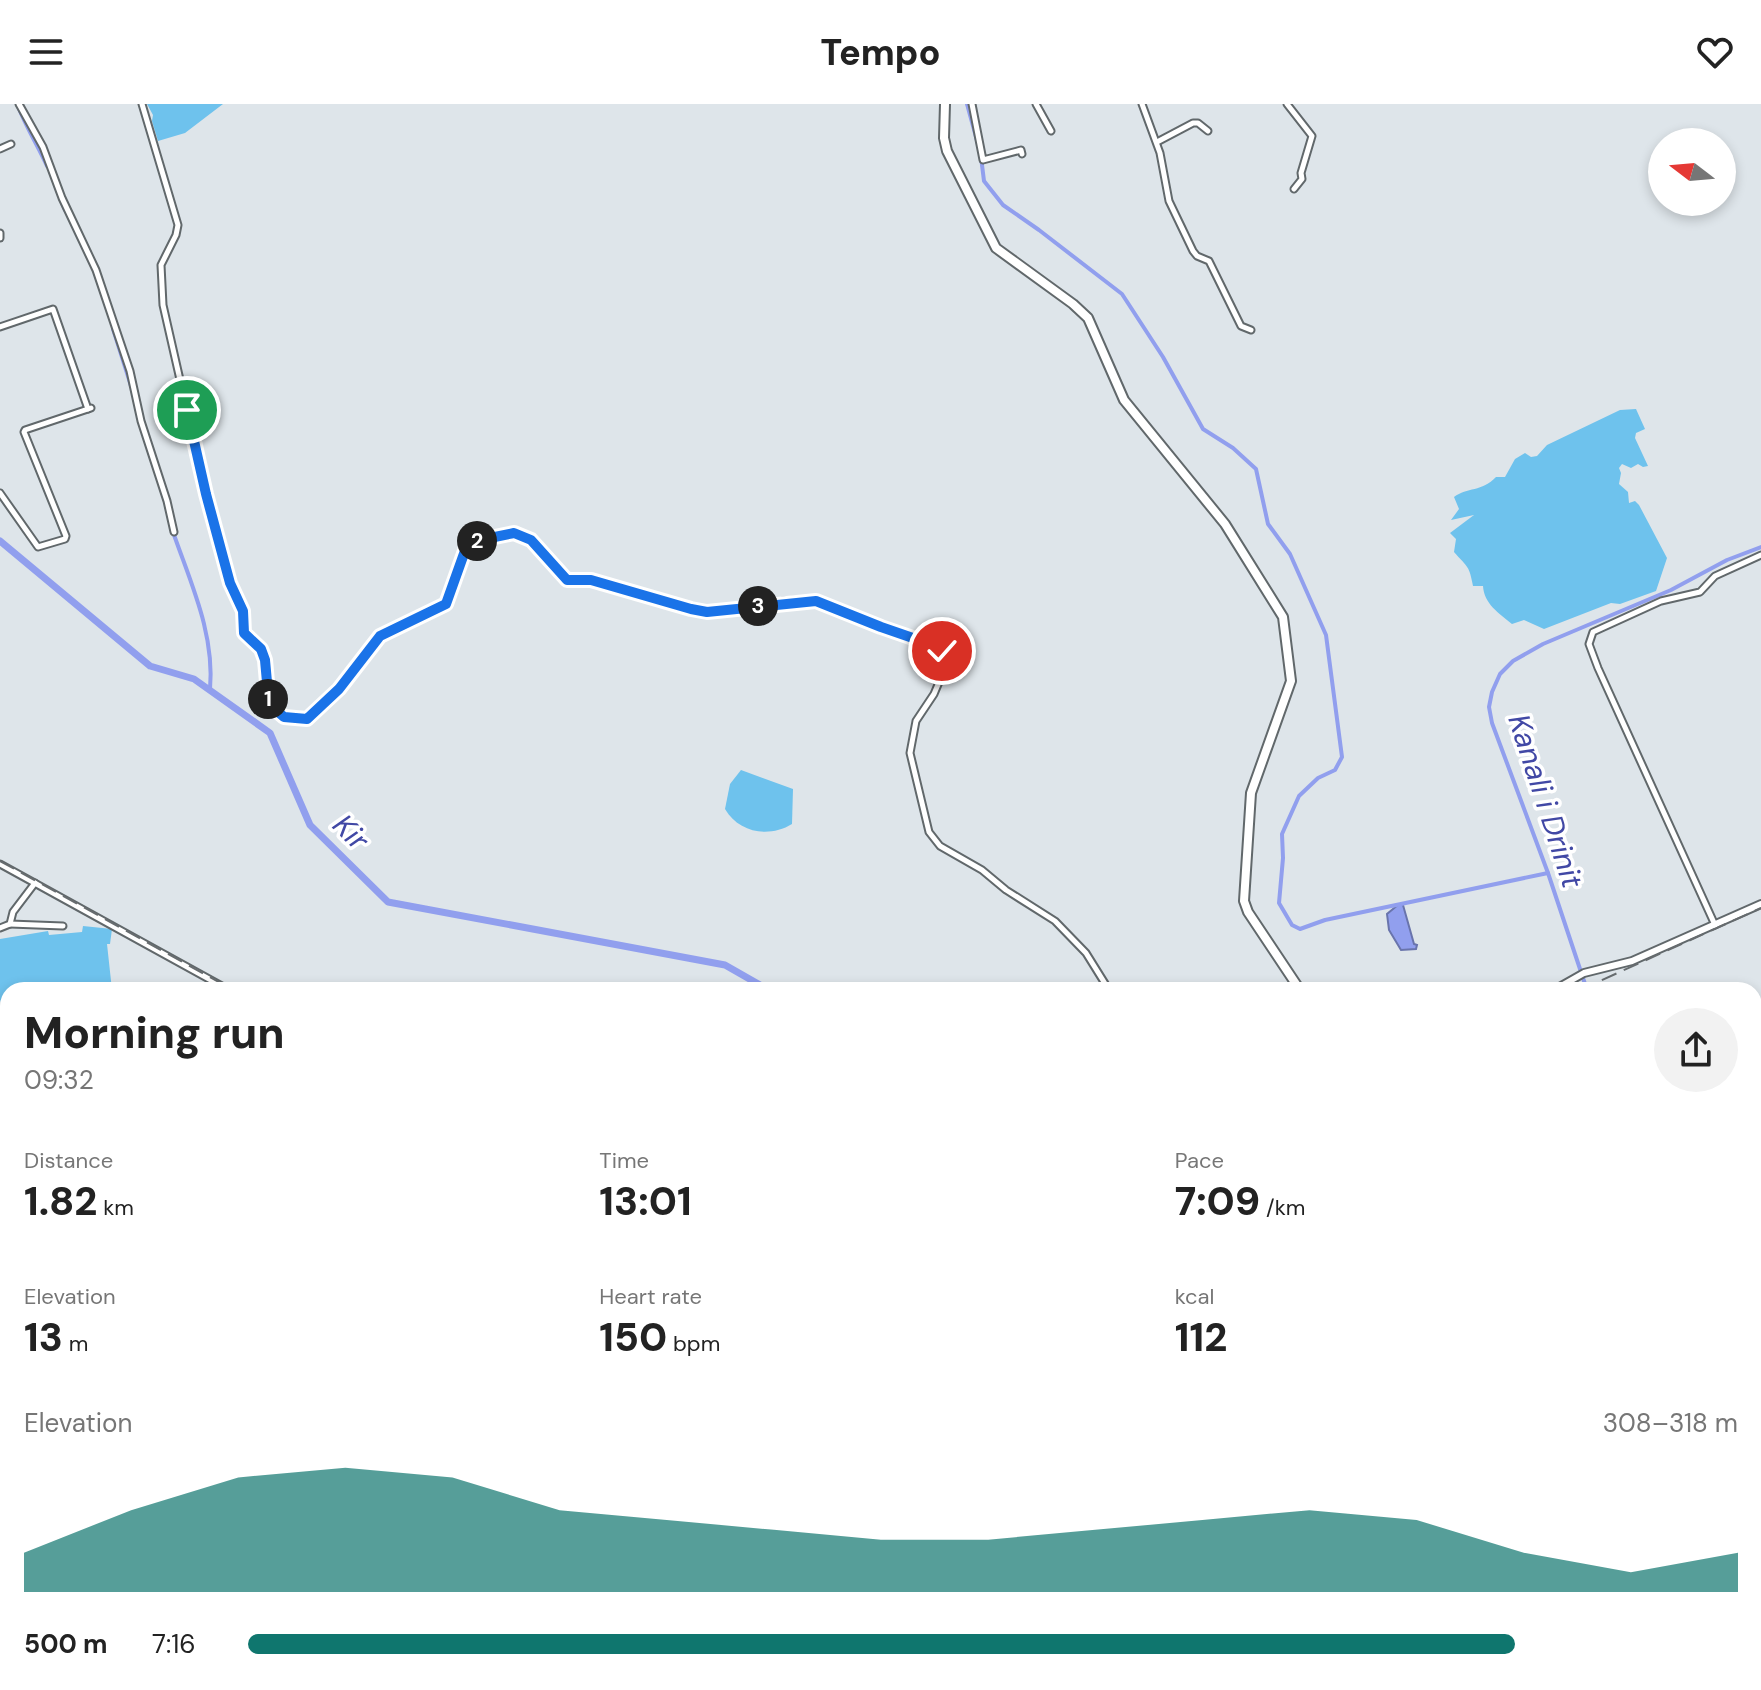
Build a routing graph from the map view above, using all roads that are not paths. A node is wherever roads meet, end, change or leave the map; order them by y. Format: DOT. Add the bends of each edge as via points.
graph roads {
  1 [pos="19,104"];
  2 [pos="142,104"];
  3 [pos="945,104"];
  4 [pos="972,104"];
  5 [pos="1036,104"];
  6 [pos="1142,104"];
  7 [pos="1287,104"];
  8 [pos="1051,131"];
  9 [pos="1208,131"];
  10 [pos="1157,142"];
  11 [pos="11,144"];
  12 [pos="0,149"];
  13 [pos="1022,154"];
  14 [pos="1294,189"];
  15 [pos="0,327"];
  16 [pos="1251,330"];
  17 [pos="0,493"];
  18 [pos="174,532"];
  19 [pos="1761,555"];
  20 [pos="0,864"];
  21 [pos="35,883"];
  22 [pos="1761,904"];
  23 [pos="10,924"];
  24 [pos="1715,925"];
  25 [pos="63,926"];
  26 [pos="0,928"];
  27 [pos="212,982"];
  28 [pos="1105,982"];
  29 [pos="1295,982"];
  30 [pos="1568,982"];
  1 -- 18 [label="street" via="96,270"];
  2 -- 28 [label="street" via="178,225 161,265 167,330 206,494 243,611 244,633 261,649 272,708 291,719 307,719 339,689 380,636 446,604 469,545 506,534 527,537 567,580 591,580 691,609 822,603 941,649 942,675 916,721 910,753 929,832 940,846 1055,921 1092,959"];
  3 -- 29 [label="main road" via="947,151 994,244 1084,314 1124,400 1225,524 1283,617 1291,681 1251,793 1244,901"];
  4 -- 13 [label="street" via="983,160 1021,150"];
  5 -- 8 [label="street"];
  6 -- 10 [label="street"];
  7 -- 14 [label="street" via="1312,136 1302,179"];
  9 -- 10 [label="street" via="1193,123"];
  10 -- 16 [label="street" via="1169,201 1193,251 1209,261 1241,326"];
  11 -- 12 [label="street"];
  15 -- 17 [label="street" via="53,309 90,409 24,432 65,539 38,547"];
  19 -- 24 [label="street" via="1715,576 1700,592 1638,610 1593,632 1588,640"];
  20 -- 21 [label="street"];
  21 -- 23 [label="street"];
  21 -- 27 [label="street"];
  22 -- 24 [label="street"];
  23 -- 25 [label="street"];
  23 -- 26 [label="street"];
  24 -- 30 [label="street"];
}
